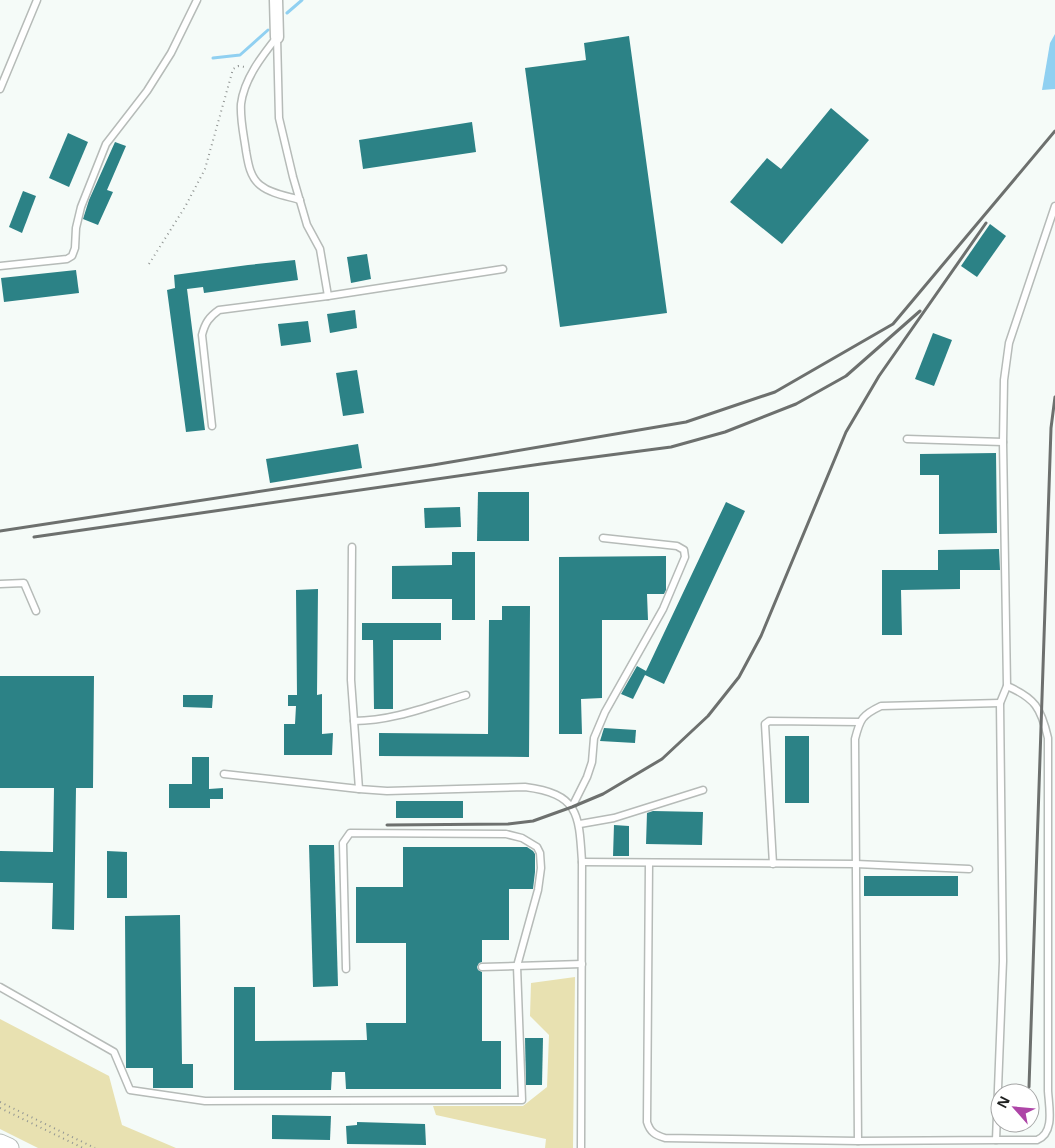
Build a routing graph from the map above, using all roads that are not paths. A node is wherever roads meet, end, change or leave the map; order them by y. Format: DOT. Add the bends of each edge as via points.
graph roads {
  1 [pos="37,0"];
  2 [pos="197,0"];
  3 [pos="276,0"];
  4 [pos="277,37"];
  5 [pos="0,90"];
  6 [pos="300,200"];
  7 [pos="1055,206"];
  8 [pos="0,266"];
  9 [pos="502,269"];
  10 [pos="328,296"];
  11 [pos="212,426"];
  12 [pos="907,439"];
  13 [pos="1003,442"];
  14 [pos="603,538"];
  15 [pos="352,548"];
  16 [pos="0,584"];
  17 [pos="36,611"];
  18 [pos="1007,686"];
  19 [pos="466,695"];
  20 [pos="1000,703"];
  21 [pos="354,721"];
  22 [pos="860,722"];
  23 [pos="224,774"];
  24 [pos="359,789"];
  25 [pos="703,790"];
  26 [pos="572,807"];
  27 [pos="580,824"];
  28 [pos="582,862"];
  29 [pos="649,863"];
  30 [pos="773,864"];
  31 [pos="856,864"];
  32 [pos="969,869"];
  33 [pos="582,964"];
  34 [pos="517,966"];
  35 [pos="482,967"];
  36 [pos="346,969"];
  37 [pos="0,987"];
  38 [pos="996,1140"];
  39 [pos="858,1141"];
  40 [pos="0,1144"];
  41 [pos="9,1148"];
  42 [pos="581,1148"];
  1 -- 5 [label="lane"];
  2 -- 8 [label="lane" via="171,53 147,91 106,144 81,207 72,256"];
  3 -- 4 [label="street"];
  4 -- 6 [label="lane" via="279,118"];
  4 -- 6 [label="lane" via="245,88 241,119 248,165 254,178 261,186"];
  6 -- 10 [label="lane" via="307,225 320,249"];
  7 -- 13 [label="lane" via="1008,343"];
  9 -- 10 [label="lane"];
  10 -- 11 [label="lane" via="219,310 210,317 202,335"];
  12 -- 13 [label="lane"];
  13 -- 18 [label="lane"];
  14 -- 26 [label="lane" via="677,546 684,550 685,557 663,609 605,712 594,738 587,777"];
  15 -- 21 [label="lane" via="351,680"];
  16 -- 17 [label="lane" via="24,584"];
  18 -- 20 [label="lane"];
  18 -- 38 [label="lane" via="1022,692 1038,706 1048,738 1050,1126 1048,1133 1037,1140"];
  19 -- 21 [label="lane" via="398,716"];
  20 -- 22 [label="lane" via="881,706 866,713"];
  20 -- 38 [label="lane" via="1003,961"];
  21 -- 24 [label="lane"];
  22 -- 30 [label="lane" via="769,721 766,724"];
  22 -- 31 [label="lane" via="855,739"];
  23 -- 24 [label="lane"];
  24 -- 26 [label="lane" via="525,786 561,796"];
  25 -- 27 [label="lane" via="614,818"];
  26 -- 27 [label="lane"];
  27 -- 28 [label="lane"];
  28 -- 29 [label="lane"];
  28 -- 33 [label="lane"];
  29 -- 30 [label="lane"];
  29 -- 39 [label="lane" via="647,1122 650,1130 665,1138"];
  30 -- 31 [label="lane"];
  31 -- 32 [label="lane"];
  31 -- 39 [label="lane"];
  33 -- 34 [label="lane"];
  33 -- 42 [label="lane"];
  34 -- 35 [label="lane"];
  34 -- 36 [label="lane" via="538,890 540,853 534,844 506,834 350,833 342,843"];
  34 -- 37 [label="lane" via="522,1100 205,1101 130,1090 114,1052"];
  38 -- 39 [label="lane"];
  40 -- 41 [label="main road"];
}
